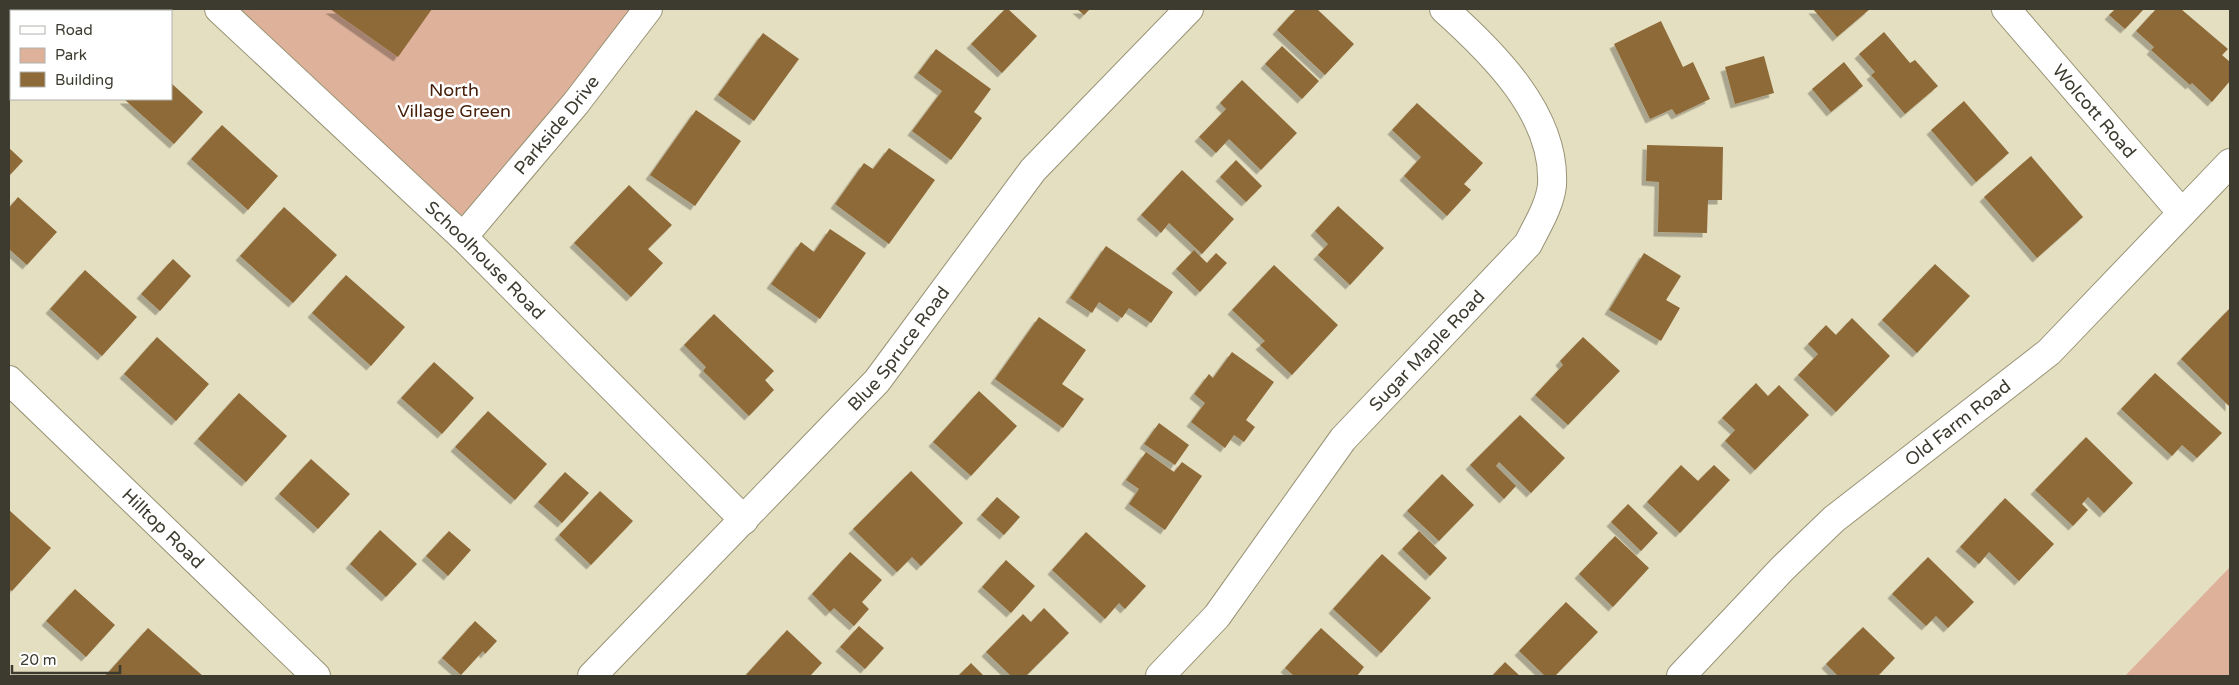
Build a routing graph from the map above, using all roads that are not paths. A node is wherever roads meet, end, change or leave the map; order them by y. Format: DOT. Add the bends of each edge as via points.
graph roads {
  1 [pos="218,9"];
  2 [pos="648,9"];
  3 [pos="1188,9"];
  4 [pos="1444,9"];
  5 [pos="2006,9"];
  6 [pos="2230,163"];
  7 [pos="2182,213"];
  8 [pos="463,237"];
  9 [pos="9,380"];
  10 [pos="744,520"];
  11 [pos="316,676"];
  12 [pos="592,676"];
  13 [pos="1160,676"];
  14 [pos="1681,676"];
  1 -- 8 [label="street, Schoolhouse Road"];
  2 -- 8 [label="street, Parkside Drive" via="576,103"];
  3 -- 10 [label="street, Blue Spruce Road" via="1034,170 877,381"];
  4 -- 13 [label="street, Sugar Maple Road" via="1516,84 1534,111 1551,162 1552,186 1543,214 1528,244 1343,439 1218,616"];
  5 -- 7 [label="street, Wolcott Road"];
  6 -- 7 [label="street, Old Farm Road"];
  7 -- 14 [label="street, Old Farm Road" via="2049,352 1834,519"];
  8 -- 10 [label="street, Schoolhouse Road"];
  9 -- 11 [label="street, Hilltop Road"];
  10 -- 12 [label="street, Blue Spruce Road"];
}
